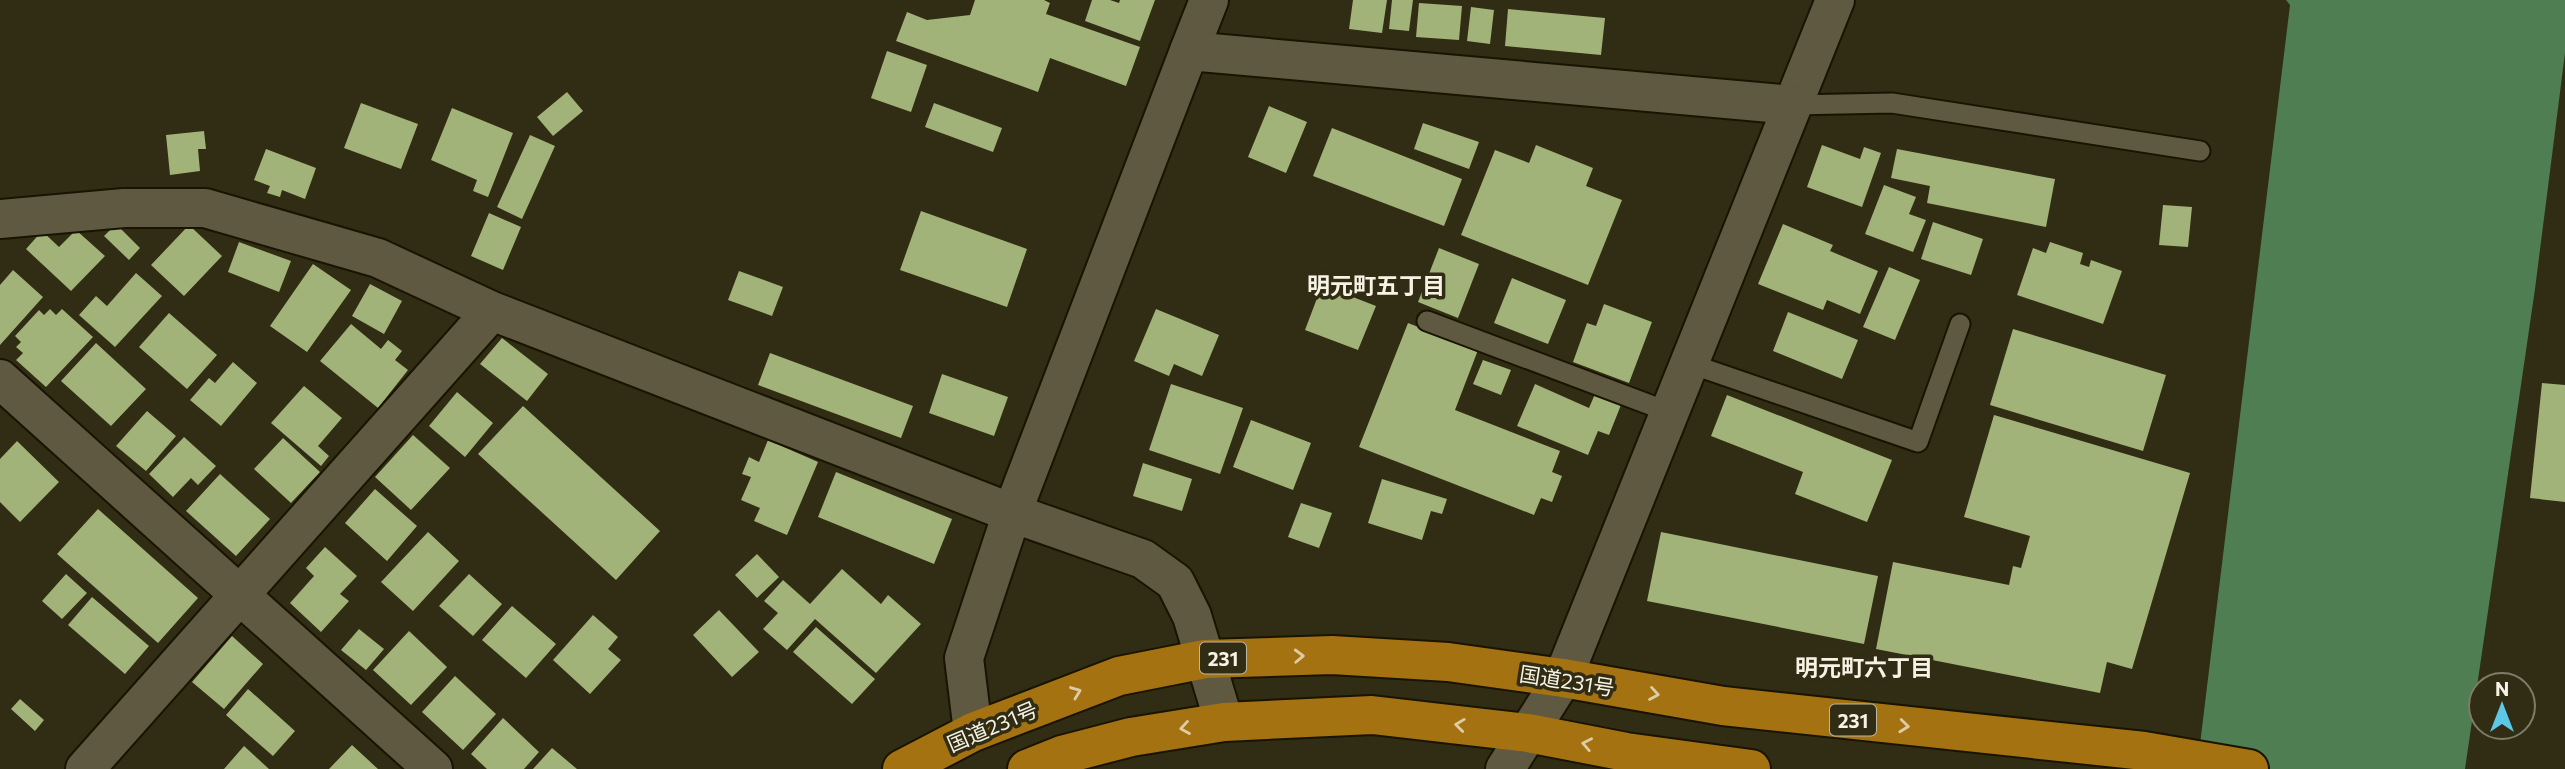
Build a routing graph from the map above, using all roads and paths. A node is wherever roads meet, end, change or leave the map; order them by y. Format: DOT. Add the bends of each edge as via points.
graph roads {
  1 [pos="1209,0"];
  2 [pos="1835,0"];
  3 [pos="1189,51"];
  4 [pos="1792,105"];
  5 [pos="2200,151"];
  6 [pos="0,219"];
  7 [pos="492,311"];
  8 [pos="1427,321"];
  9 [pos="1960,324"];
  10 [pos="1688,363"];
  11 [pos="0,379"];
  12 [pos="1669,412"];
  13 [pos="1012,513"];
  14 [pos="239,595"];
  15 [pos="1205,659"];
  16 [pos="1563,678"];
  17 [pos="1224,722"];
  18 [pos="973,732"];
  19 [pos="1528,733"];
  20 [pos="85,769"];
  21 [pos="433,769"];
  22 [pos="902,769"];
  23 [pos="1027,769"];
  24 [pos="1505,769"];
  25 [pos="1751,769"];
  26 [pos="2249,769"];
  1 -- 3 [label="street"];
  2 -- 4 [label="street"];
  3 -- 4 [label="street"];
  3 -- 13 [label="street"];
  4 -- 5 [label="lane" via="1892,103"];
  4 -- 10 [label="street"];
  6 -- 7 [label="street" via="124,208 205,208 378,258"];
  7 -- 13 [label="street"];
  7 -- 14 [label="street"];
  8 -- 12 [label="lane"];
  9 -- 10 [label="lane" via="1918,442"];
  10 -- 12 [label="street"];
  11 -- 14 [label="street"];
  12 -- 16 [label="street"];
  13 -- 15 [label="street" via="1143,559 1175,582"];
  13 -- 18 [label="street" via="964,658"];
  14 -- 20 [label="street"];
  14 -- 21 [label="street"];
  15 -- 16 [label="highway, 国道231号 / 231, one-way" via="1332,655 1448,662"];
  15 -- 17 [label="street"];
  18 -- 15 [label="highway, 国道231号 / 231, one-way" via="1119,676"];
  16 -- 19 [label="street"];
  16 -- 26 [label="highway, 国道231号 / 231, one-way" via="1723,706 2144,751"];
  19 -- 17 [label="highway, one-way" via="1372,715"];
  17 -- 23 [label="highway, one-way" via="1131,737"];
  18 -- 22 [label="highway, 国道231号 / 231"];
  19 -- 24 [label="street"];
  25 -- 19 [label="highway, one-way"];
}
